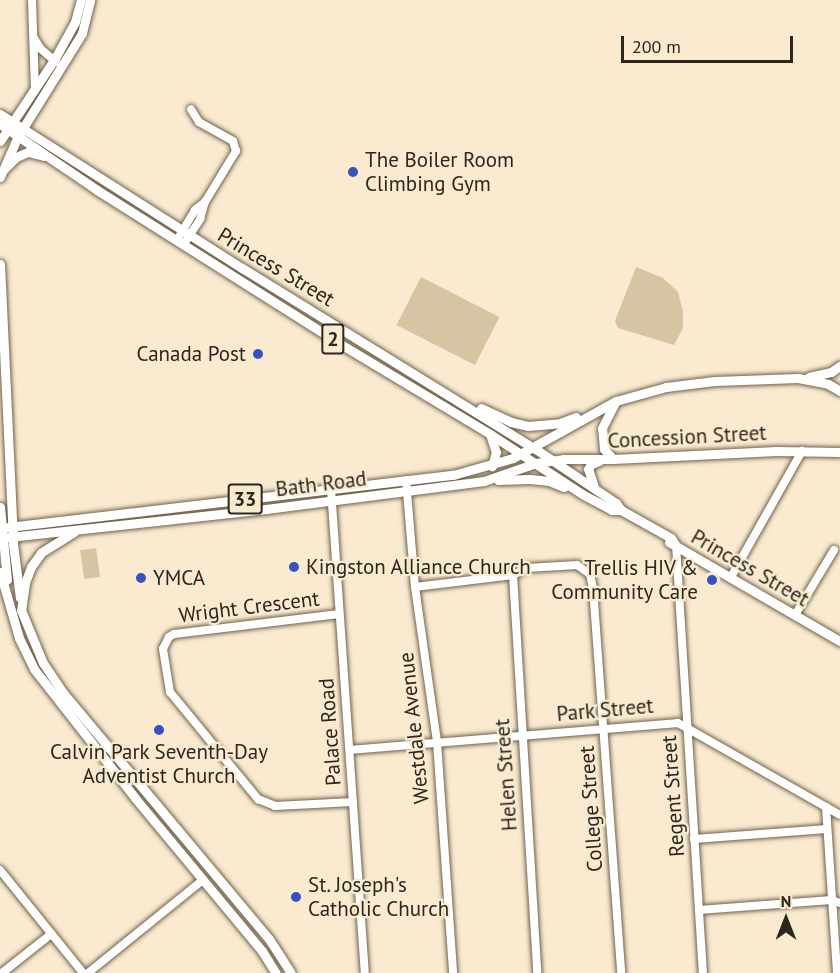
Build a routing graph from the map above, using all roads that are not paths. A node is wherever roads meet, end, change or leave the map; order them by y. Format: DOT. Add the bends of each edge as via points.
graph roads {
  1 [pos="32,0"];
  2 [pos="81,0"];
  3 [pos="90,0"];
  4 [pos="33,36"];
  5 [pos="58,63"];
  6 [pos="35,90"];
  7 [pos="191,110"];
  8 [pos="0,114"];
  9 [pos="7,125"];
  10 [pos="20,132"];
  11 [pos="0,141"];
  12 [pos="50,157"];
  13 [pos="0,175"];
  14 [pos="187,233"];
  15 [pos="181,242"];
  16 [pos="0,264"];
  17 [pos="840,366"];
  18 [pos="798,378"];
  19 [pos="3,380"];
  20 [pos="840,391"];
  21 [pos="451,395"];
  22 [pos="616,400"];
  23 [pos="594,412"];
  24 [pos="490,434"];
  25 [pos="534,448"];
  26 [pos="802,451"];
  27 [pos="840,452"];
  28 [pos="521,454"];
  29 [pos="608,459"];
  30 [pos="553,460"];
  31 [pos="536,464"];
  32 [pos="492,466"];
  33 [pos="484,481"];
  34 [pos="407,485"];
  35 [pos="594,488"];
  36 [pos="331,489"];
  37 [pos="582,495"];
  38 [pos="332,500"];
  39 [pos="0,507"];
  40 [pos="621,510"];
  41 [pos="13,526"];
  42 [pos="82,529"];
  43 [pos="1,533"];
  44 [pos="13,537"];
  45 [pos="675,544"];
  46 [pos="834,550"];
  47 [pos="0,572"];
  48 [pos="513,575"];
  49 [pos="731,577"];
  50 [pos="416,587"];
  51 [pos="10,606"];
  52 [pos="21,610"];
  53 [pos="339,614"];
  54 [pos="795,615"];
  55 [pos="840,641"];
  56 [pos="686,727"];
  57 [pos="604,728"];
  58 [pos="521,735"];
  59 [pos="437,742"];
  60 [pos="350,750"];
  61 [pos="353,802"];
  62 [pos="826,807"];
  63 [pos="840,815"];
  64 [pos="827,830"];
  65 [pos="694,839"];
  66 [pos="201,857"];
  67 [pos="0,870"];
  68 [pos="203,880"];
  69 [pos="228,889"];
  70 [pos="836,902"];
  71 [pos="699,910"];
  72 [pos="51,934"];
  73 [pos="2,973"];
  74 [pos="86,973"];
  75 [pos="276,973"];
  76 [pos="291,973"];
  77 [pos="365,973"];
  78 [pos="453,973"];
  79 [pos="537,973"];
  80 [pos="621,973"];
  81 [pos="703,973"];
  82 [pos="837,973"];
  1 -- 4 [label="street"];
  2 -- 5 [label="main road"];
  3 -- 5 [label="main road" via="82,33"];
  4 -- 5 [label="street"];
  4 -- 6 [label="street"];
  5 -- 6 [label="main road"];
  5 -- 10 [label="main road"];
  6 -- 9 [label="main road"];
  7 -- 14 [label="street" via="200,122 237,146 205,202 200,219"];
  8 -- 9 [label="main road, Princess Street / 2"];
  9 -- 10 [label="main road, Princess Street / 2"];
  9 -- 11 [label="main road"];
  10 -- 12 [label="main road, Princess Street / 2"];
  10 -- 13 [label="main road"];
  10 -- 14 [label="main road, Princess Street / 2"];
  12 -- 13 [label="main road" via="28,152 16,157"];
  12 -- 15 [label="main road, Princess Street / 2"];
  14 -- 15 [label="street"];
  14 -- 21 [label="main road, Princess Street / 2"];
  15 -- 24 [label="main road, Princess Street / 2"];
  16 -- 19 [label="main road"];
  17 -- 18 [label="main road" via="826,374"];
  18 -- 20 [label="main road, Concession Street" via="828,384"];
  18 -- 22 [label="main road, Concession Street" via="696,382"];
  19 -- 41 [label="main road"];
  21 -- 23 [label="main road" via="528,426 560,423"];
  21 -- 25 [label="main road, Princess Street / 2"];
  22 -- 23 [label="main road, Concession Street"];
  22 -- 29 [label="main road" via="602,428"];
  23 -- 25 [label="main road, Concession Street"];
  24 -- 28 [label="main road, Princess Street / 2"];
  24 -- 32 [label="main road" via="496,452"];
  25 -- 28 [label="main road, Bath Road / 33"];
  25 -- 30 [label="main road, Princess Street / 2"];
  26 -- 27 [label="main road, Concession Street"];
  26 -- 29 [label="main road, Concession Street"];
  26 -- 49 [label="street"];
  28 -- 31 [label="main road, Princess Street / 2"];
  28 -- 32 [label="main road, Bath Road / 33"];
  29 -- 30 [label="main road, Concession Street"];
  29 -- 35 [label="main road" via="591,464 588,469"];
  30 -- 31 [label="main road, Concession Street / 33"];
  30 -- 35 [label="main road, Princess Street / 2"];
  31 -- 33 [label="main road, Bath Road / 33"];
  31 -- 37 [label="main road, Princess Street / 2"];
  32 -- 34 [label="main road, Bath Road / 33"];
  33 -- 34 [label="main road, Bath Road / 33"];
  33 -- 37 [label="main road" via="549,481"];
  34 -- 36 [label="main road, Bath Road / 33"];
  34 -- 38 [label="main road, Bath Road / 33"];
  34 -- 50 [label="street, Westdale Avenue"];
  35 -- 40 [label="main road, Princess Street / 2"];
  36 -- 38 [label="street, Palace Road"];
  36 -- 41 [label="main road, Bath Road / 33"];
  37 -- 40 [label="main road, Princess Street / 2" via="612,510"];
  38 -- 42 [label="main road, Bath Road / 33"];
  38 -- 53 [label="street, Palace Road"];
  39 -- 43 [label="main road"];
  40 -- 45 [label="main road, Princess Street / 2" via="656,532 659,538"];
  41 -- 43 [label="main road, Bath Road / 33"];
  41 -- 44 [label="main road"];
  42 -- 44 [label="main road, Bath Road / 33"];
  42 -- 52 [label="main road" via="41,553 31,567"];
  43 -- 44 [label="main road, Bath Road / 33"];
  43 -- 51 [label="main road"];
  44 -- 52 [label="main road"];
  45 -- 49 [label="main road, Princess Street / 2"];
  45 -- 56 [label="street, Regent Street"];
  46 -- 54 [label="street"];
  47 -- 51 [label="main road"];
  48 -- 50 [label="street"];
  48 -- 57 [label="street, College Street" via="527,568 572,565 587,571 593,583"];
  48 -- 58 [label="street, Helen Street"];
  49 -- 54 [label="main road, Princess Street / 2"];
  50 -- 59 [label="street, Westdale Avenue"];
  51 -- 68 [label="main road" via="34,669"];
  52 -- 66 [label="main road" via="43,663 64,694"];
  53 -- 60 [label="street, Palace Road"];
  53 -- 61 [label="street, Wright Crescent" via="183,632 169,637 163,649 170,692 258,799 275,806"];
  54 -- 55 [label="main road, Princess Street / 2"];
  56 -- 57 [label="street, Park Street" via="666,723"];
  56 -- 62 [label="street, Park Street"];
  56 -- 65 [label="street, Regent Street"];
  57 -- 58 [label="street, Park Street"];
  57 -- 80 [label="street, College Street"];
  58 -- 59 [label="street, Park Street"];
  58 -- 79 [label="street, Helen Street"];
  59 -- 60 [label="street, Park Street"];
  59 -- 78 [label="street, Westdale Avenue"];
  60 -- 61 [label="street, Palace Road"];
  61 -- 77 [label="street, Palace Road"];
  62 -- 63 [label="street, Park Street"];
  62 -- 64 [label="street"];
  64 -- 65 [label="street"];
  64 -- 70 [label="street"];
  65 -- 71 [label="street, Regent Street"];
  66 -- 68 [label="main road"];
  66 -- 69 [label="main road"];
  67 -- 72 [label="street"];
  68 -- 69 [label="main road" via="214,880"];
  68 -- 74 [label="street"];
  68 -- 75 [label="main road"];
  69 -- 76 [label="main road"];
  70 -- 71 [label="street"];
  70 -- 82 [label="street"];
  71 -- 81 [label="street, Regent Street"];
  72 -- 73 [label="street"];
  72 -- 74 [label="street"];
}
